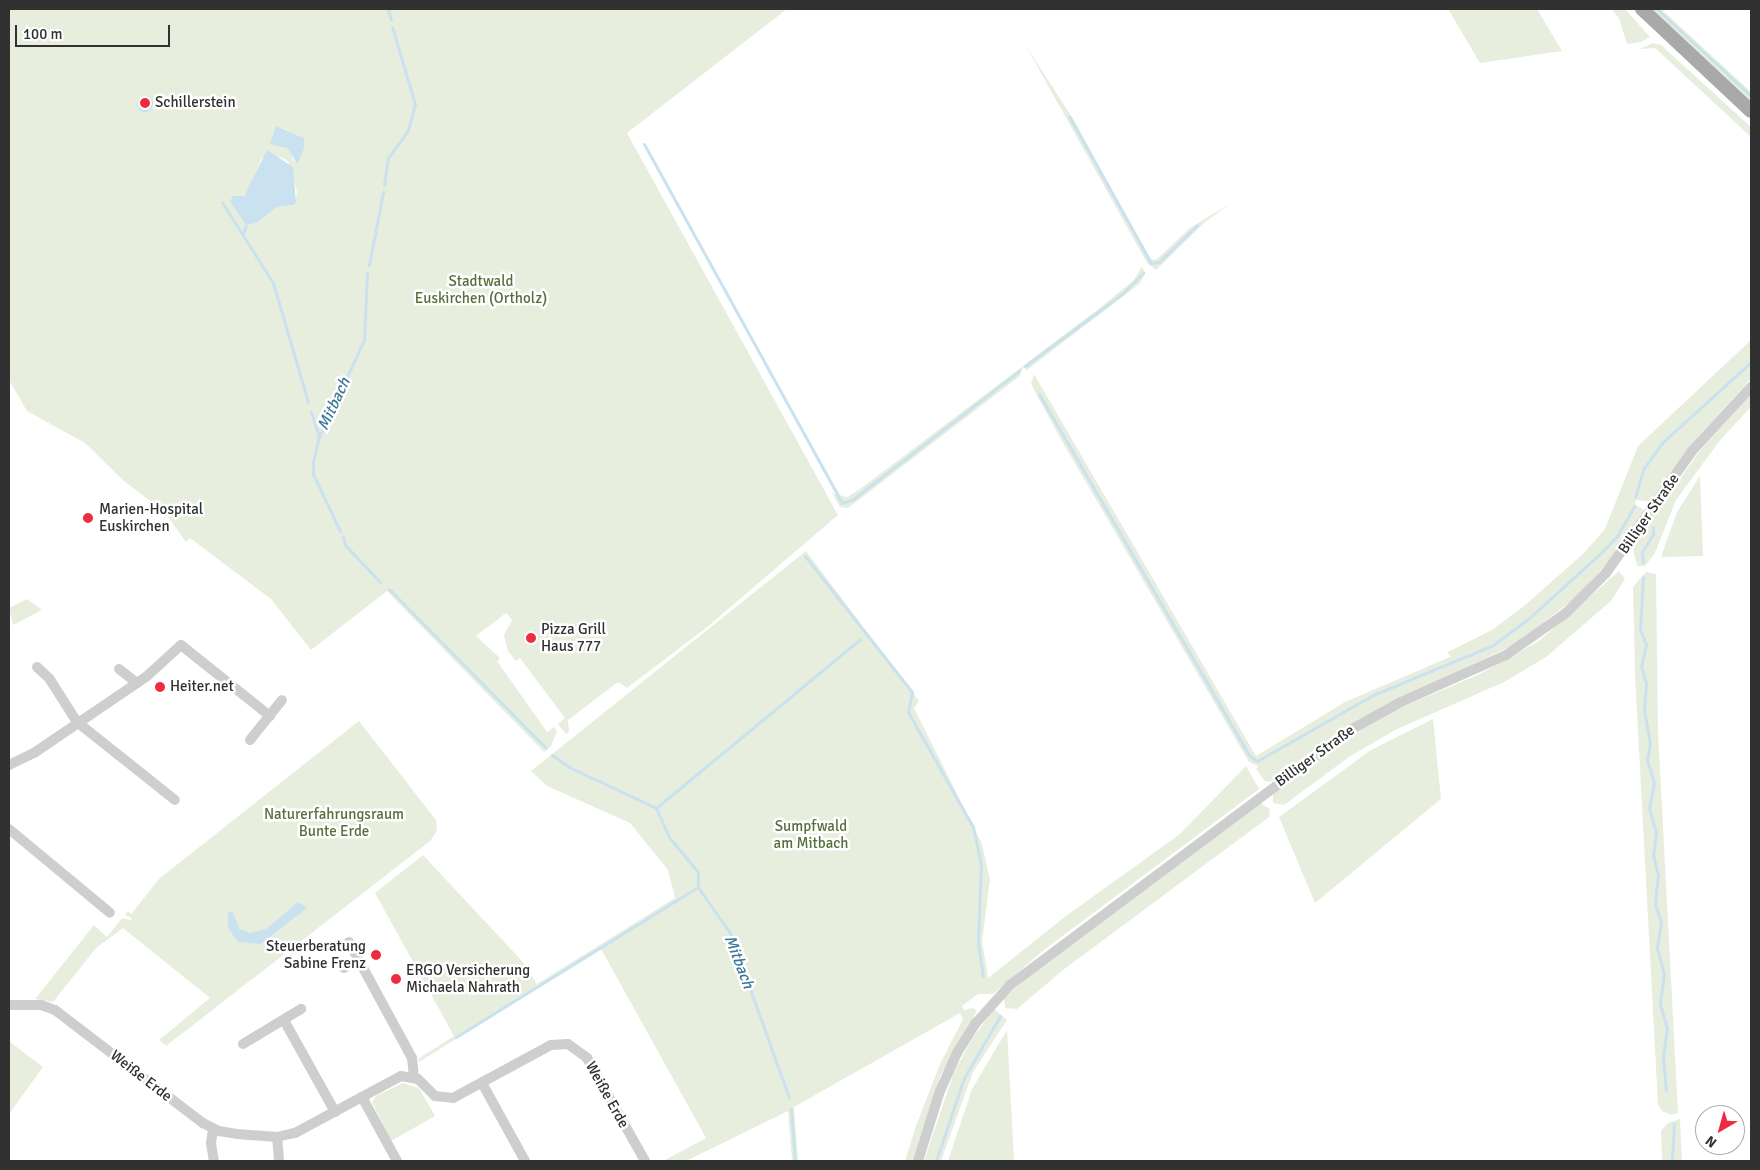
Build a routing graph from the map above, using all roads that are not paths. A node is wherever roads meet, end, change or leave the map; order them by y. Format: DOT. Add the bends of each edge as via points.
graph roads {
  1 [pos="1642,9"];
  2 [pos="1751,111"];
  3 [pos="1751,387"];
  4 [pos="37,667"];
  5 [pos="119,669"];
  6 [pos="137,683"];
  7 [pos="282,700"];
  8 [pos="270,716"];
  9 [pos="77,722"];
  10 [pos="250,740"];
  11 [pos="9,765"];
  12 [pos="175,800"];
  13 [pos="9,829"];
  14 [pos="110,913"];
  15 [pos="349,942"];
  16 [pos="358,960"];
  17 [pos="344,968"];
  18 [pos="9,1005"];
  19 [pos="301,1009"];
  20 [pos="284,1022"];
  21 [pos="244,1044"];
  22 [pos="414,1077"];
  23 [pos="482,1083"];
  24 [pos="362,1097"];
  25 [pos="335,1112"];
  26 [pos="213,1129"];
  27 [pos="277,1136"];
  28 [pos="643,1160"];
  29 [pos="214,1161"];
  30 [pos="279,1161"];
  31 [pos="397,1161"];
  32 [pos="525,1161"];
  33 [pos="918,1161"];
  1 -- 2 [label="main road"];
  3 -- 33 [label="street, Billiger Straße" via="1692,452 1606,573 1566,613 1506,655 1401,702 1352,729 1010,985 976,1023 957,1053 940,1091"];
  4 -- 9 [label="street" via="49,678"];
  5 -- 6 [label="street"];
  6 -- 8 [label="street" via="181,645"];
  6 -- 9 [label="street"];
  7 -- 8 [label="street"];
  8 -- 10 [label="street"];
  9 -- 11 [label="street" via="34,753"];
  9 -- 12 [label="street"];
  13 -- 14 [label="street"];
  15 -- 16 [label="street"];
  16 -- 17 [label="street"];
  16 -- 22 [label="street" via="412,1058"];
  18 -- 26 [label="street, Weiße Erde" via="55,1010"];
  19 -- 20 [label="street"];
  20 -- 21 [label="street"];
  20 -- 25 [label="street"];
  22 -- 23 [label="street, Weiße Erde" via="434,1096 444,1099 458,1096"];
  22 -- 24 [label="street" via="396,1078"];
  23 -- 28 [label="street, Weiße Erde" via="551,1045 574,1046 587,1058"];
  23 -- 32 [label="street"];
  24 -- 25 [label="street"];
  24 -- 31 [label="street"];
  25 -- 27 [label="street" via="295,1133"];
  26 -- 27 [label="street"];
  26 -- 29 [label="street"];
  27 -- 30 [label="street"];
}
